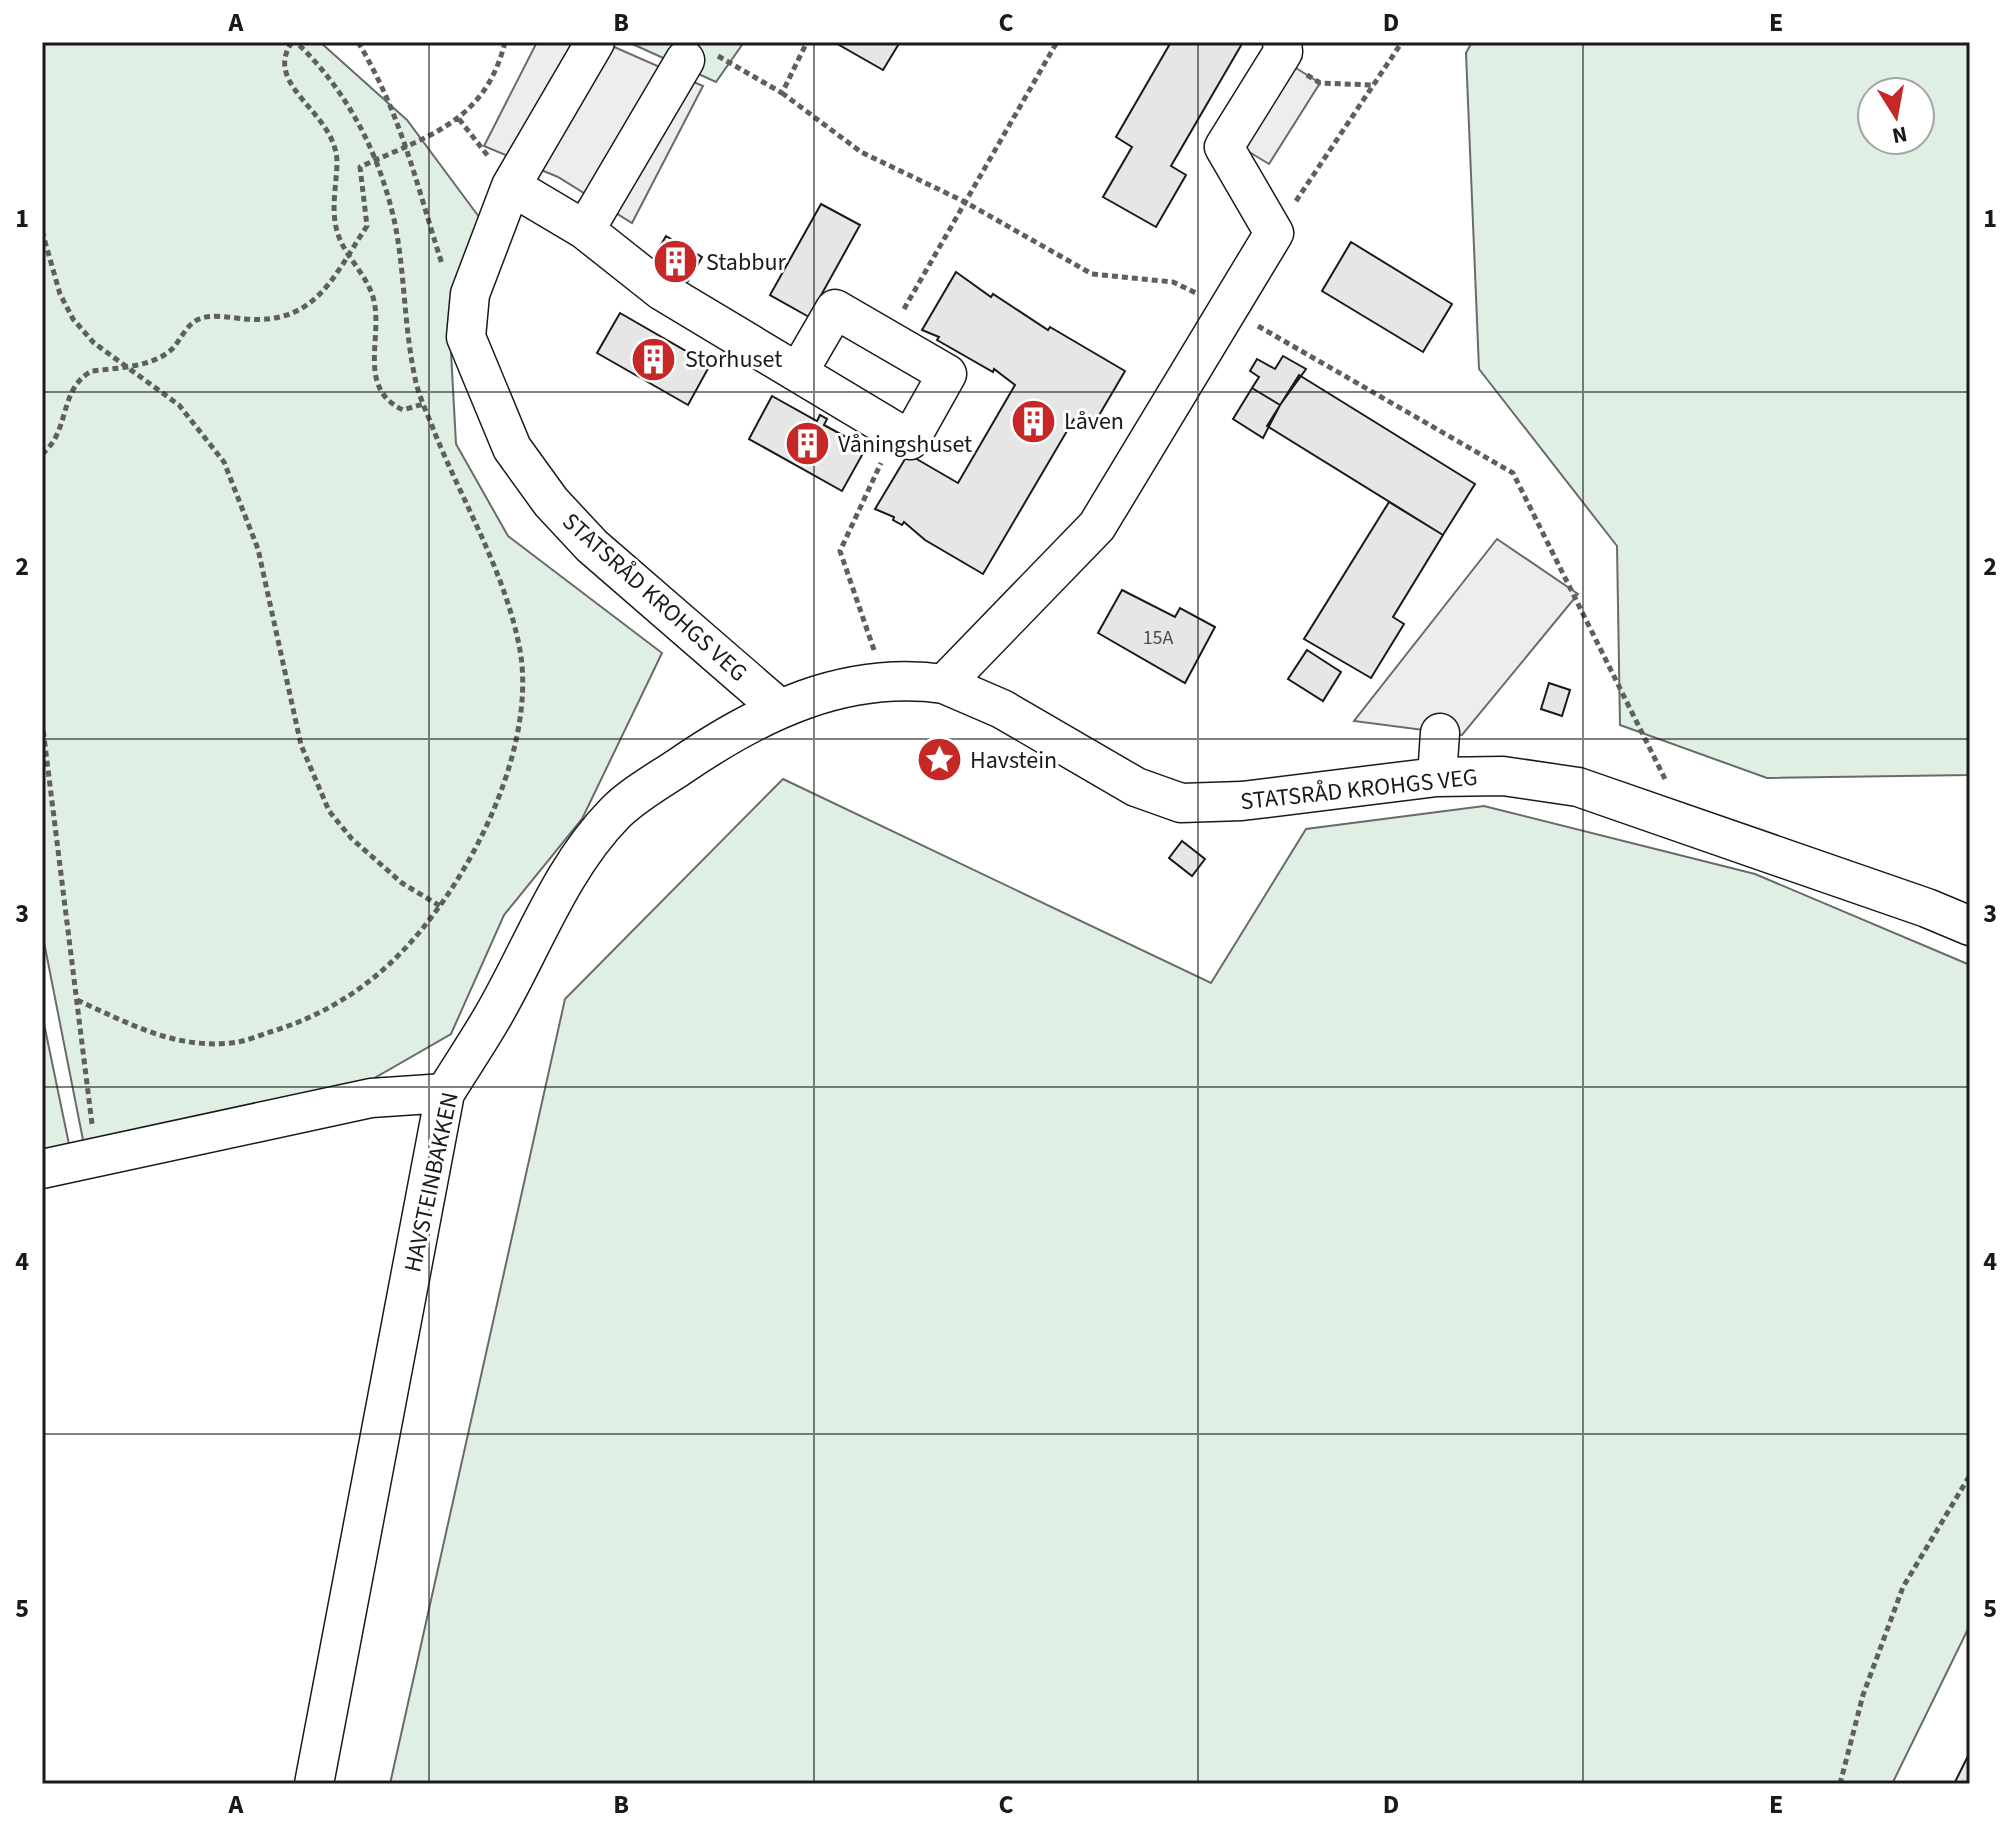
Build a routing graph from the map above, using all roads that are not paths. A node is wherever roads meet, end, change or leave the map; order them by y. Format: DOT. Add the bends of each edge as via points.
graph roads {
  1 [pos="595,42"];
  2 [pos="1281,49"];
  3 [pos="696,55"];
  4 [pos="511,186"];
  5 [pos="585,230"];
  6 [pos="799,371"];
  7 [pos="944,684"];
  8 [pos="779,708"];
  9 [pos="1440,733"];
  10 [pos="1437,777"];
  11 [pos="1970,926"];
  12 [pos="445,1093"];
  13 [pos="42,1169"];
  14 [pos="314,1784"];
  1 -- 4 [label="street, STATSRÅD KROHGS VEG"];
  2 -- 7 [label="street" via="1224,147 1274,233 1097,526"];
  3 -- 5 [label="street"];
  4 -- 5 [label="street"];
  4 -- 8 [label="street, STATSRÅD KROHGS VEG" via="470,294 466,337 512,448 592,546"];
  5 -- 6 [label="street" via="662,291"];
  7 -- 8 [label="street, STATSRÅD KROHGS VEG" via="884,680 809,695"];
  7 -- 10 [label="street, STATSRÅD KROHGS VEG" via="1002,709 1136,787 1181,803 1242,801"];
  8 -- 12 [label="street, HAVSTEINBAKKEN" via="709,746 616,812 578,861"];
  9 -- 10 [label="street"];
  10 -- 11 [label="street, STATSRÅD KROHGS VEG" via="1503,776 1578,787"];
  12 -- 13 [label="street" via="371,1098"];
  12 -- 14 [label="street, HAVSTEINBAKKEN"];
}
